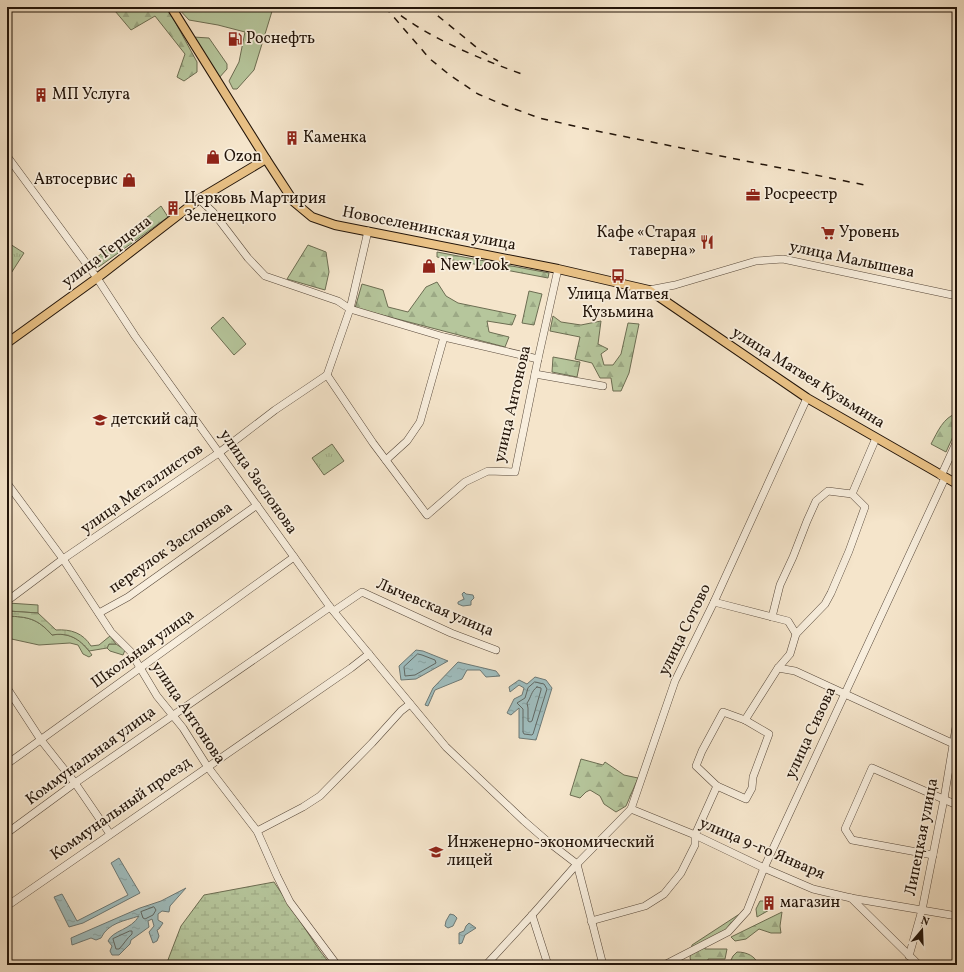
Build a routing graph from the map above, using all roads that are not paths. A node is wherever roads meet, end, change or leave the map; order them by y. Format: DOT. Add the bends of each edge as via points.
graph roads {
  1 [pos="171,7"];
  2 [pos="7,156"];
  3 [pos="266,159"];
  4 [pos="199,199"];
  5 [pos="368,231"];
  6 [pos="558,269"];
  7 [pos="97,278"];
  8 [pos="649,290"];
  9 [pos="957,296"];
  10 [pos="350,309"];
  11 [pos="444,336"];
  12 [pos="7,343"];
  13 [pos="538,359"];
  14 [pos="327,374"];
  15 [pos="535,374"];
  16 [pos="603,386"];
  17 [pos="807,398"];
  18 [pos="876,438"];
  19 [pos="957,441"];
  20 [pos="220,452"];
  21 [pos="386,460"];
  22 [pos="943,477"];
  23 [pos="7,483"];
  24 [pos="957,484"];
  25 [pos="852,494"];
  26 [pos="257,505"];
  27 [pos="294,557"];
  28 [pos="63,559"];
  29 [pos="362,592"];
  30 [pos="7,600"];
  31 [pos="714,602"];
  32 [pos="332,609"];
  33 [pos="99,613"];
  34 [pos="772,617"];
  35 [pos="796,634"];
  36 [pos="496,650"];
  37 [pos="369,654"];
  38 [pos="778,668"];
  39 [pos="141,669"];
  40 [pos="7,688"];
  41 [pos="844,694"];
  42 [pos="410,704"];
  43 [pos="173,716"];
  44 [pos="745,720"];
  45 [pos="957,721"];
  46 [pos="41,740"];
  47 [pos="955,744"];
  48 [pos="7,764"];
  49 [pos="207,766"];
  50 [pos="75,783"];
  51 [pos="717,786"];
  52 [pos="944,800"];
  53 [pos="957,805"];
  54 [pos="631,808"];
  55 [pos="257,831"];
  56 [pos="7,833"];
  57 [pos="110,834"];
  58 [pos="695,835"];
  59 [pos="933,855"];
  60 [pos="577,864"];
  61 [pos="764,868"];
  62 [pos="851,898"];
  63 [pos="7,906"];
  64 [pos="922,910"];
  65 [pos="532,915"];
  66 [pos="957,916"];
  67 [pos="591,922"];
  68 [pos="909,956"];
  69 [pos="337,965"];
  70 [pos="486,965"];
  71 [pos="548,965"];
  72 [pos="604,965"];
  73 [pos="664,965"];
  74 [pos="919,965"];
  1 -- 3 [label="main road, Новоселенинская улица"];
  2 -- 7 [label="street, улица Заслонова"];
  3 -- 4 [label="main road, улица Герцена"];
  3 -- 5 [label="main road, Новоселенинская улица" via="294,202 312,217 335,225"];
  4 -- 7 [label="main road, улица Герцена"];
  4 -- 10 [label="street" via="213,212 265,276 338,301"];
  5 -- 6 [label="main road, Новоселенинская улица"];
  5 -- 10 [label="street"];
  6 -- 8 [label="main road, Новоселенинская улица"];
  6 -- 13 [label="street, улица Антонова"];
  7 -- 12 [label="main road, улица Герцена"];
  7 -- 20 [label="street, улица Заслонова"];
  8 -- 9 [label="street, улица Малышева" via="756,261 783,259"];
  8 -- 17 [label="main road, улица Матвея Кузьмина"];
  10 -- 11 [label="street"];
  10 -- 14 [label="street"];
  11 -- 13 [label="street"];
  11 -- 21 [label="street" via="420,422 407,441"];
  13 -- 15 [label="street, улица Антонова"];
  14 -- 20 [label="street, улица Металлистов"];
  14 -- 21 [label="street"];
  15 -- 16 [label="street"];
  15 -- 21 [label="street, улица Антонова" via="515,472 488,471 465,482 427,515"];
  17 -- 18 [label="main road, улица Матвея Кузьмина"];
  17 -- 31 [label="street, улица Сотово"];
  18 -- 22 [label="main road, улица Матвея Кузьмина"];
  18 -- 25 [label="street"];
  19 -- 22 [label="street, улица Сизова"];
  20 -- 26 [label="street, улица Заслонова"];
  20 -- 28 [label="street, улица Металлистов"];
  22 -- 24 [label="main road, улица Матвея Кузьмина"];
  22 -- 41 [label="street, улица Сизова"];
  23 -- 28 [label="street, улица Антонова"];
  25 -- 34 [label="street" via="828,491 816,501 780,585"];
  25 -- 35 [label="street" via="865,507 849,551 825,604"];
  26 -- 27 [label="street, улица Заслонова"];
  26 -- 33 [label="street, переулок Заслонова" via="128,597"];
  27 -- 32 [label="street, улица Заслонова"];
  27 -- 39 [label="street, Школьная улица"];
  28 -- 30 [label="street, улица Металлистов"];
  28 -- 33 [label="street, улица Антонова"];
  29 -- 32 [label="street, Коммунальная улица"];
  29 -- 36 [label="street, Лычевская улица" via="451,633"];
  31 -- 34 [label="street"];
  31 -- 54 [label="street, улица Сотово" via="675,681"];
  32 -- 37 [label="street, улица Заслонова"];
  32 -- 43 [label="street, Коммунальная улица"];
  33 -- 39 [label="street, улица Антонова"];
  34 -- 35 [label="street" via="788,621"];
  35 -- 38 [label="street" via="790,654"];
  37 -- 42 [label="street, улица Заслонова"];
  37 -- 49 [label="street, Коммунальный проезд"];
  38 -- 41 [label="street" via="795,671"];
  38 -- 44 [label="street"];
  39 -- 43 [label="street, улица Антонова"];
  39 -- 46 [label="street, Школьная улица"];
  40 -- 46 [label="street"];
  41 -- 47 [label="street"];
  41 -- 61 [label="street, улица Сизова"];
  42 -- 55 [label="street" via="320,796"];
  42 -- 60 [label="street, улица Заслонова" via="446,747 547,841"];
  43 -- 49 [label="street, улица Антонова"];
  43 -- 50 [label="street, Коммунальная улица"];
  44 -- 51 [label="street" via="723,712 702,751 696,766"];
  44 -- 51 [label="street" via="769,734 753,777 752,788 746,799"];
  45 -- 47 [label="street, Липецкая улица"];
  46 -- 48 [label="street, Школьная улица"];
  46 -- 50 [label="street"];
  47 -- 52 [label="street, Липецкая улица"];
  49 -- 55 [label="street, улица Антонова"];
  49 -- 57 [label="street, Коммунальный проезд"];
  50 -- 56 [label="street, Коммунальная улица"];
  50 -- 57 [label="street"];
  51 -- 58 [label="street"];
  52 -- 53 [label="street"];
  52 -- 59 [label="street, Липецкая улица"];
  52 -- 59 [label="street" via="872,768 844,829 852,840"];
  54 -- 58 [label="street, улица 9-го Января"];
  54 -- 60 [label="street, улица Сотово"];
  55 -- 69 [label="street, улица Антонова" via="290,902"];
  57 -- 63 [label="street, Коммунальный проезд"];
  58 -- 61 [label="street, улица 9-го Января"];
  58 -- 67 [label="street" via="694,845 681,873 664,894 645,906"];
  59 -- 64 [label="street, Липецкая улица"];
  60 -- 65 [label="street, улица Сотово"];
  60 -- 67 [label="street"];
  61 -- 62 [label="street, улица 9-го Января" via="813,889"];
  61 -- 73 [label="street, улица Сизова" via="747,911 728,932"];
  62 -- 64 [label="street, улица 9-го Января"];
  62 -- 68 [label="street"];
  64 -- 66 [label="street, улица 9-го Января"];
  64 -- 68 [label="street, Липецкая улица"];
  65 -- 70 [label="street, улица Сотово"];
  65 -- 71 [label="street"];
  67 -- 72 [label="street"];
  68 -- 74 [label="street"];
}
